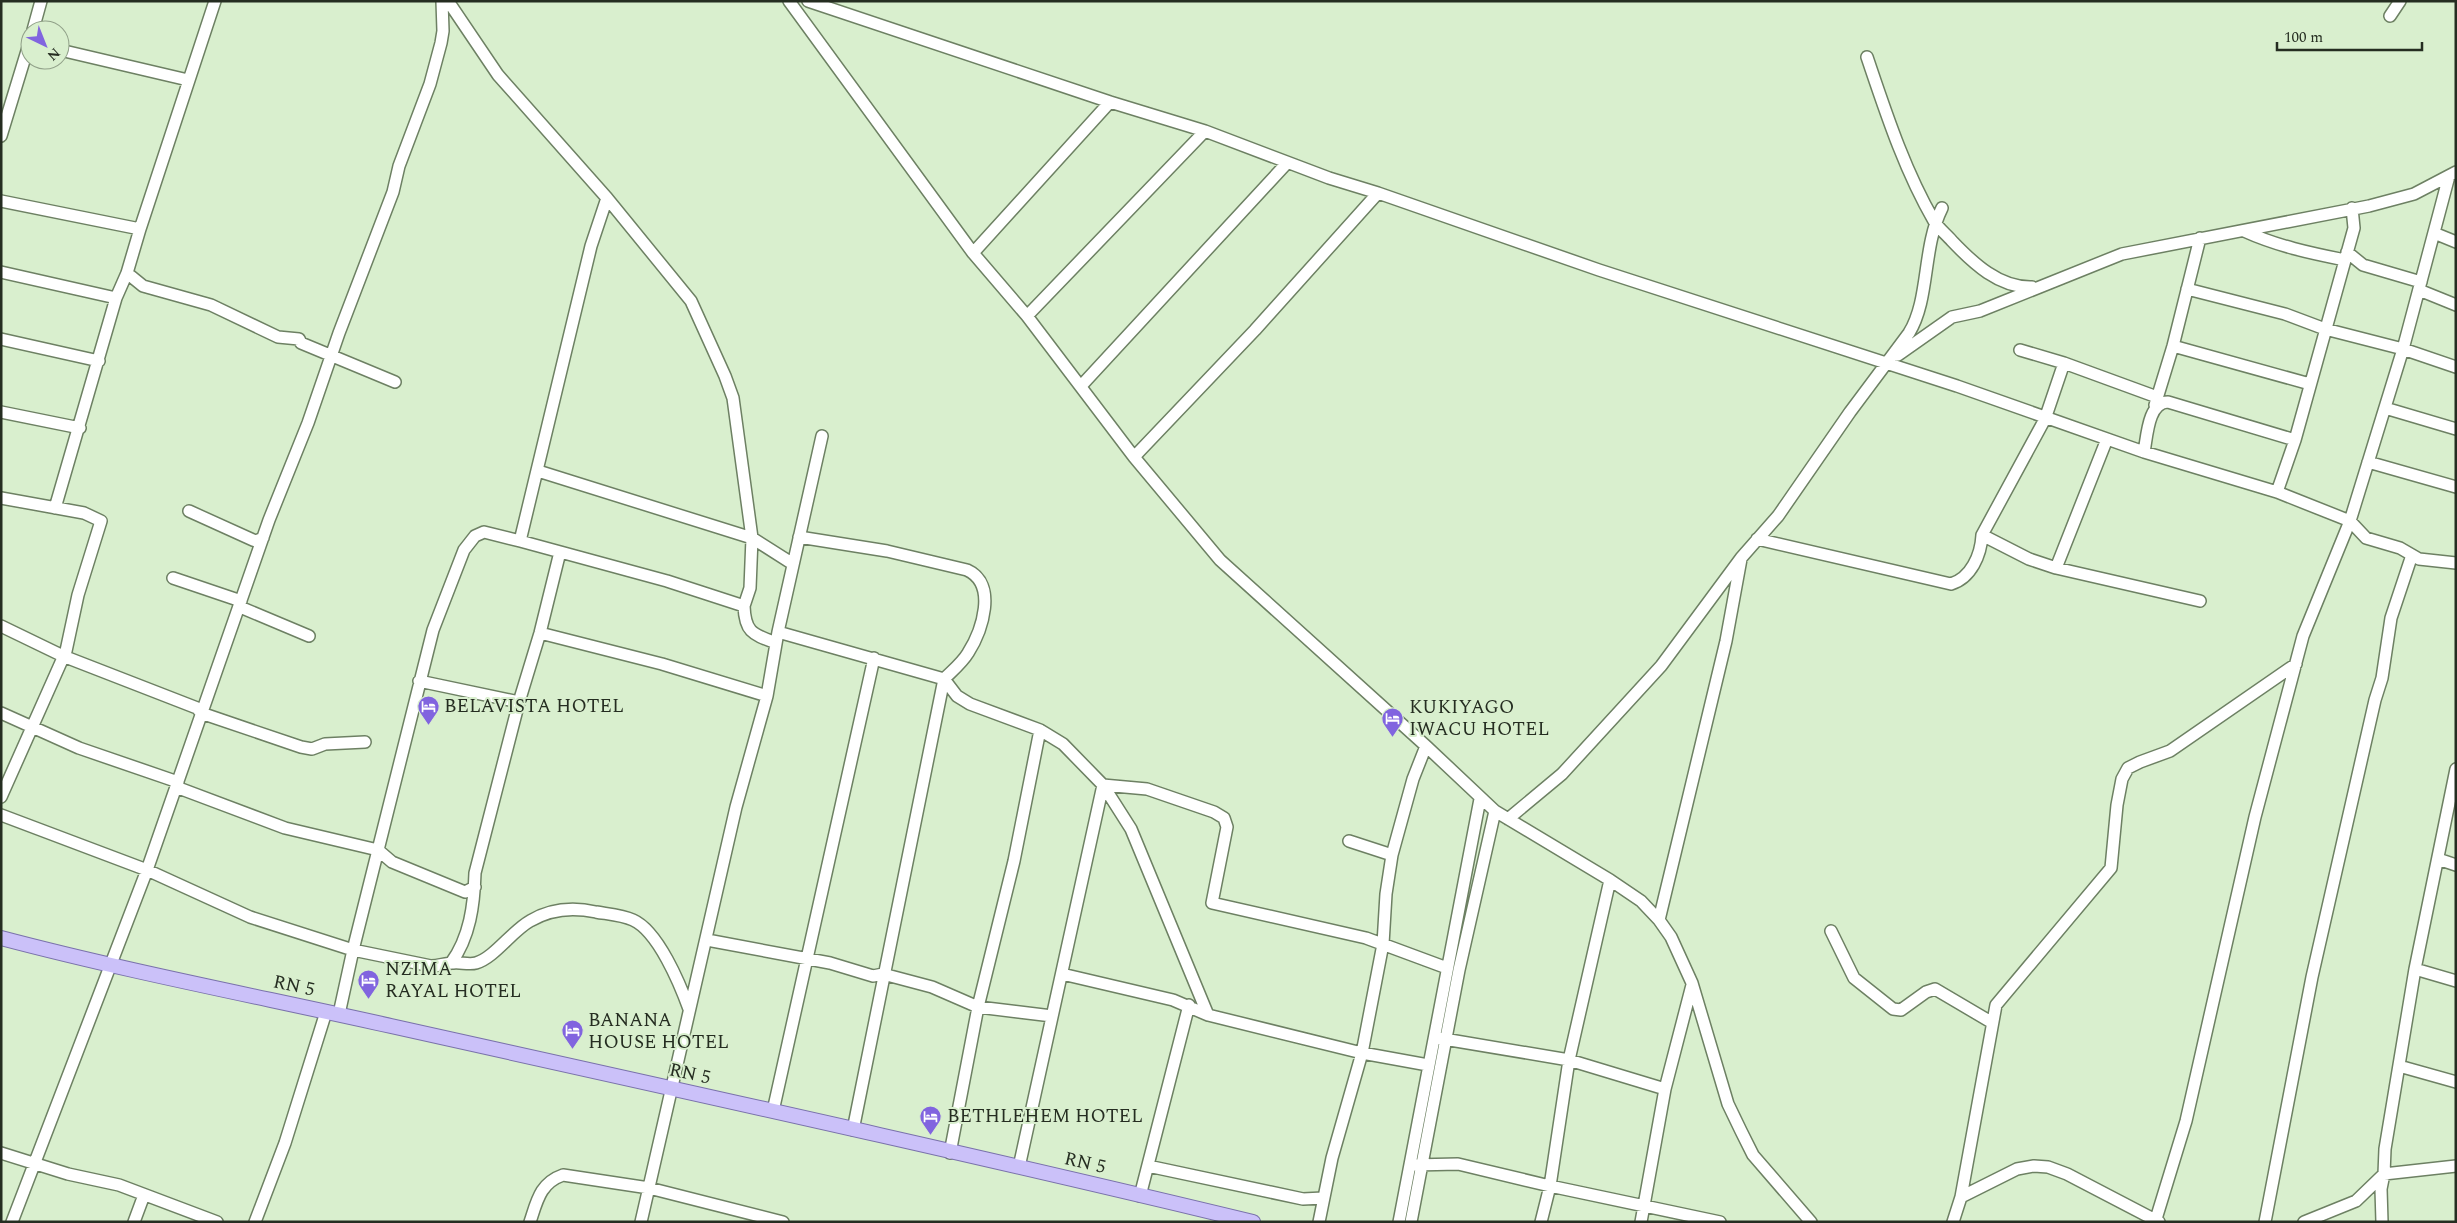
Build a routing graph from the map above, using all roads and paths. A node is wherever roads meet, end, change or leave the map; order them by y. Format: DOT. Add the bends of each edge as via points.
graph roads {
  1 [pos="41,1"];
  2 [pos="215,1"];
  3 [pos="442,1"];
  4 [pos="448,1"];
  5 [pos="789,1"];
  6 [pos="808,1"];
  7 [pos="2400,1"];
  8 [pos="2390,16"];
  9 [pos="36,20"];
  10 [pos="70,52"];
  11 [pos="1868,57"];
  12 [pos="21,70"];
  13 [pos="188,80"];
  14 [pos="1110,102"];
  15 [pos="1205,131"];
  16 [pos="1,136"];
  17 [pos="1287,163"];
  18 [pos="2452,174"];
  19 [pos="1378,192"];
  20 [pos="607,198"];
  21 [pos="1,200"];
  22 [pos="1942,208"];
  23 [pos="2352,208"];
  24 [pos="1935,223"];
  25 [pos="140,229"];
  26 [pos="2244,231"];
  27 [pos="2434,233"];
  28 [pos="2200,238"];
  29 [pos="2456,242"];
  30 [pos="973,253"];
  31 [pos="2346,256"];
  32 [pos="1,272"];
  33 [pos="128,274"];
  34 [pos="2420,286"];
  35 [pos="2036,287"];
  36 [pos="2187,289"];
  37 [pos="116,298"];
  38 [pos="2456,305"];
  39 [pos="1027,316"];
  40 [pos="2325,329"];
  41 [pos="1,340"];
  42 [pos="2173,346"];
  43 [pos="2403,349"];
  44 [pos="2020,350"];
  45 [pos="331,356"];
  46 [pos="99,361"];
  47 [pos="1888,362"];
  48 [pos="2064,363"];
  49 [pos="2456,367"];
  50 [pos="395,382"];
  51 [pos="2310,384"];
  52 [pos="1081,386"];
  53 [pos="2155,403"];
  54 [pos="2385,408"];
  55 [pos="1,412"];
  56 [pos="2045,419"];
  57 [pos="80,428"];
  58 [pos="2456,429"];
  59 [pos="822,436"];
  60 [pos="2107,440"];
  61 [pos="2295,440"];
  62 [pos="2144,452"];
  63 [pos="1134,458"];
  64 [pos="2368,462"];
  65 [pos="538,471"];
  66 [pos="2456,487"];
  67 [pos="2277,492"];
  68 [pos="1,498"];
  69 [pos="55,508"];
  70 [pos="189,511"];
  71 [pos="2350,521"];
  72 [pos="1982,535"];
  73 [pos="800,537"];
  74 [pos="262,538"];
  75 [pos="752,538"];
  76 [pos="1757,539"];
  77 [pos="520,541"];
  78 [pos="560,552"];
  79 [pos="2412,555"];
  80 [pos="1741,558"];
  81 [pos="2456,563"];
  82 [pos="793,564"];
  83 [pos="2056,568"];
  84 [pos="173,578"];
  85 [pos="2200,601"];
  86 [pos="240,604"];
  87 [pos="744,606"];
  88 [pos="1,626"];
  89 [pos="540,633"];
  90 [pos="309,636"];
  91 [pos="777,638"];
  92 [pos="63,656"];
  93 [pos="874,658"];
  94 [pos="2296,664"];
  95 [pos="944,679"];
  96 [pos="420,681"];
  97 [pos="767,696"];
  98 [pos="518,702"];
  99 [pos="1,713"];
  100 [pos="201,713"];
  101 [pos="32,726"];
  102 [pos="1040,730"];
  103 [pos="365,742"];
  104 [pos="1426,746"];
  105 [pos="2456,769"];
  106 [pos="177,785"];
  107 [pos="1103,785"];
  108 [pos="1,798"];
  109 [pos="1480,799"];
  110 [pos="1495,811"];
  111 [pos="1,815"];
  112 [pos="1508,819"];
  113 [pos="1349,842"];
  114 [pos="378,850"];
  115 [pos="1392,855"];
  116 [pos="2438,859"];
  117 [pos="392,862"];
  118 [pos="2456,865"];
  119 [pos="146,870"];
  120 [pos="372,875"];
  121 [pos="1610,880"];
  122 [pos="470,889"];
  123 [pos="1659,920"];
  124 [pos="1831,931"];
  125 [pos="1,938"];
  126 [pos="707,940"];
  127 [pos="1383,944"];
  128 [pos="353,950"];
  129 [pos="808,958"];
  130 [pos="451,963"];
  131 [pos="110,966"];
  132 [pos="1447,968"];
  133 [pos="2415,969"];
  134 [pos="883,974"];
  135 [pos="1062,974"];
  136 [pos="2456,981"];
  137 [pos="1692,984"];
  138 [pos="1189,1006"];
  139 [pos="978,1007"];
  140 [pos="689,1009"];
  141 [pos="333,1013"];
  142 [pos="1208,1015"];
  143 [pos="1052,1016"];
  144 [pos="1992,1022"];
  145 [pos="1440,1038"];
  146 [pos="1362,1053"];
  147 [pos="1570,1060"];
  148 [pos="1428,1065"];
  149 [pos="2399,1066"];
  150 [pos="2456,1082"];
  151 [pos="673,1089"];
  152 [pos="1665,1089"];
  153 [pos="773,1111"];
  154 [pos="853,1130"];
  155 [pos="1,1153"];
  156 [pos="950,1153"];
  157 [pos="34,1162"];
  158 [pos="1415,1165"];
  159 [pos="1148,1166"];
  160 [pos="2456,1166"];
  161 [pos="1020,1167"];
  162 [pos="2384,1174"];
  163 [pos="1550,1186"];
  164 [pos="649,1188"];
  165 [pos="144,1196"];
  166 [pos="1140,1196"];
  167 [pos="1961,1197"];
  168 [pos="1323,1198"];
  169 [pos="1644,1207"];
  170 [pos="1222,1218"];
  171 [pos="2157,1220"];
  172 [pos="12,1222"];
  173 [pos="134,1222"];
  174 [pos="217,1222"];
  175 [pos="254,1222"];
  176 [pos="530,1222"];
  177 [pos="641,1222"];
  178 [pos="783,1222"];
  179 [pos="1253,1222"];
  180 [pos="1319,1222"];
  181 [pos="1399,1222"];
  182 [pos="1411,1222"];
  183 [pos="1541,1222"];
  184 [pos="1641,1222"];
  185 [pos="1720,1222"];
  186 [pos="1811,1222"];
  187 [pos="1953,1222"];
  188 [pos="2265,1222"];
  189 [pos="2304,1222"];
  190 [pos="2382,1222"];
  1 -- 9 [label="street"];
  2 -- 13 [label="street"];
  3 -- 45 [label="street" via="443,31 430,84"];
  4 -- 20 [label="street" via="498,75"];
  5 -- 30 [label="street"];
  6 -- 14 [label="street"];
  7 -- 8 [label="street"];
  10 -- 13 [label="street"];
  11 -- 24 [label="street" via="1895,141"];
  12 -- 16 [label="street"];
  13 -- 25 [label="street"];
  14 -- 15 [label="street"];
  14 -- 30 [label="street"];
  15 -- 17 [label="street"];
  15 -- 39 [label="street"];
  17 -- 19 [label="street"];
  17 -- 52 [label="street"];
  18 -- 23 [label="street" via="2414,194"];
  18 -- 27 [label="street"];
  19 -- 47 [label="street" via="1599,270"];
  19 -- 63 [label="street"];
  20 -- 65 [label="street" via="590,246"];
  20 -- 75 [label="street" via="691,301 725,376 732,398"];
  21 -- 25 [label="street"];
  22 -- 24 [label="street"];
  23 -- 26 [label="street"];
  23 -- 31 [label="street" via="2354,228"];
  24 -- 35 [label="street" via="1982,269 2019,287"];
  24 -- 47 [label="street" via="1914,325"];
  25 -- 33 [label="street"];
  26 -- 28 [label="street"];
  26 -- 31 [label="street" via="2289,248"];
  27 -- 29 [label="street"];
  27 -- 34 [label="street"];
  28 -- 35 [label="street" via="2122,254"];
  28 -- 36 [label="street"];
  30 -- 39 [label="street"];
  31 -- 34 [label="street"];
  31 -- 40 [label="street"];
  32 -- 37 [label="street"];
  33 -- 37 [label="street"];
  33 -- 45 [label="street" via="143,286 211,305 278,337 299,339 301,343"];
  34 -- 38 [label="street"];
  34 -- 43 [label="street"];
  35 -- 47 [label="street" via="1980,311 1952,317"];
  36 -- 40 [label="street" via="2285,314"];
  36 -- 42 [label="street"];
  37 -- 46 [label="street"];
  39 -- 52 [label="street"];
  40 -- 43 [label="street"];
  40 -- 51 [label="street"];
  41 -- 46 [label="street"];
  42 -- 51 [label="street"];
  42 -- 53 [label="street"];
  43 -- 49 [label="street"];
  43 -- 54 [label="street"];
  44 -- 48 [label="street"];
  45 -- 50 [label="street"];
  45 -- 74 [label="street" via="308,424"];
  46 -- 57 [label="street"];
  47 -- 56 [label="street"];
  47 -- 76 [label="street" via="1778,516"];
  48 -- 53 [label="street"];
  48 -- 56 [label="street"];
  51 -- 61 [label="street"];
  52 -- 63 [label="street"];
  53 -- 61 [label="street" via="2168,402"];
  53 -- 62 [label="street"];
  54 -- 58 [label="street"];
  54 -- 64 [label="street"];
  55 -- 57 [label="street"];
  56 -- 60 [label="street"];
  56 -- 72 [label="street"];
  57 -- 69 [label="street"];
  59 -- 73 [label="street"];
  60 -- 62 [label="street"];
  60 -- 83 [label="street"];
  61 -- 67 [label="street"];
  62 -- 67 [label="street"];
  63 -- 104 [label="street" via="1220,560"];
  64 -- 66 [label="street"];
  64 -- 71 [label="street"];
  65 -- 75 [label="street"];
  65 -- 77 [label="street"];
  67 -- 71 [label="street"];
  68 -- 69 [label="street"];
  69 -- 92 [label="street" via="101,520"];
  70 -- 74 [label="street" via="253,540"];
  71 -- 79 [label="street" via="2366,538"];
  71 -- 94 [label="street" via="2303,636"];
  72 -- 76 [label="street" via="1981,549 1968,574 1951,584"];
  72 -- 83 [label="street" via="2029,559"];
  73 -- 82 [label="street"];
  73 -- 95 [label="street" via="887,551 976,574 983,587 985,609 978,635 968,655"];
  74 -- 86 [label="street"];
  75 -- 82 [label="street"];
  75 -- 87 [label="street" via="750,588"];
  76 -- 80 [label="street"];
  77 -- 78 [label="street"];
  77 -- 96 [label="street" via="484,532 475,536 464,550 433,630"];
  78 -- 87 [label="street"];
  78 -- 89 [label="street"];
  79 -- 81 [label="street" via="2424,560"];
  79 -- 188 [label="street" via="2391,618 2382,678 2312,976"];
  80 -- 112 [label="street" via="1661,666 1608,726 1562,774"];
  80 -- 123 [label="street" via="1726,641"];
  82 -- 91 [label="street"];
  83 -- 85 [label="street"];
  84 -- 86 [label="street"];
  86 -- 90 [label="street"];
  86 -- 100 [label="street"];
  87 -- 91 [label="street" via="745,623 753,634"];
  88 -- 92 [label="street"];
  89 -- 97 [label="street" via="662,664"];
  89 -- 98 [label="street"];
  91 -- 93 [label="street"];
  91 -- 97 [label="street"];
  92 -- 100 [label="street" via="197,708"];
  92 -- 101 [label="street"];
  93 -- 95 [label="street"];
  93 -- 129 [label="street"];
  94 -- 144 [label="street" via="2170,751 2128,768 2122,779 2117,805 2111,868 2008,988 1996,1005"];
  94 -- 171 [label="street" via="2255,817 2186,1121"];
  95 -- 102 [label="street" via="957,696 970,704"];
  95 -- 134 [label="street"];
  96 -- 98 [label="street"];
  96 -- 114 [label="street"];
  97 -- 126 [label="street" via="736,808"];
  98 -- 122 [label="street"];
  99 -- 101 [label="street"];
  100 -- 103 [label="street" via="312,749 325,744"];
  100 -- 106 [label="street"];
  101 -- 106 [label="street" via="79,748"];
  101 -- 108 [label="street"];
  102 -- 107 [label="street" via="1063,744"];
  102 -- 139 [label="street" via="1014,861"];
  104 -- 109 [label="street"];
  104 -- 115 [label="street" via="1407,798"];
  105 -- 116 [label="street"];
  106 -- 114 [label="street" via="285,828"];
  106 -- 119 [label="street"];
  107 -- 127 [label="street" via="1147,789 1224,818 1227,827 1212,903"];
  107 -- 135 [label="street"];
  107 -- 142 [label="street" via="1131,829"];
  109 -- 110 [label="street"];
  109 -- 132 [label="street"];
  110 -- 112 [label="street"];
  110 -- 145 [label="street"];
  111 -- 119 [label="street"];
  112 -- 121 [label="street"];
  113 -- 115 [label="street"];
  114 -- 117 [label="street"];
  114 -- 120 [label="street"];
  115 -- 127 [label="street"];
  116 -- 118 [label="street"];
  116 -- 133 [label="street"];
  117 -- 120 [label="street"];
  117 -- 122 [label="street"];
  119 -- 128 [label="street" via="250,917"];
  119 -- 131 [label="street"];
  120 -- 128 [label="street"];
  121 -- 123 [label="street" via="1641,901"];
  121 -- 147 [label="street"];
  122 -- 130 [label="street" via="473,901 461,949"];
  123 -- 137 [label="street" via="1671,937"];
  124 -- 144 [label="street" via="1854,978 1893,1009 1901,1010 1935,989"];
  125 -- 131 [label="main road, RN 5 / RN 5"];
  126 -- 129 [label="street"];
  126 -- 140 [label="street"];
  127 -- 132 [label="street"];
  127 -- 146 [label="street"];
  128 -- 130 [label="street" via="431,966"];
  128 -- 141 [label="street"];
  129 -- 134 [label="street" via="873,976"];
  129 -- 153 [label="street"];
  130 -- 140 [label="street" via="475,963 485,958 541,915 573,908 586,910 633,920 645,929 678,980"];
  131 -- 141 [label="main road, RN 5 / RN 5"];
  131 -- 157 [label="street"];
  132 -- 145 [label="street"];
  133 -- 136 [label="street"];
  133 -- 149 [label="street"];
  134 -- 139 [label="street" via="932,987"];
  134 -- 154 [label="street"];
  135 -- 138 [label="street"];
  135 -- 143 [label="street"];
  137 -- 152 [label="street"];
  137 -- 186 [label="street" via="1728,1104 1741,1131 1753,1155"];
  138 -- 142 [label="street"];
  138 -- 159 [label="street"];
  139 -- 143 [label="street"];
  139 -- 156 [label="street"];
  140 -- 151 [label="street"];
  141 -- 151 [label="main road, RN 5 / RN 5"];
  141 -- 175 [label="street"];
  142 -- 146 [label="street"];
  143 -- 161 [label="street"];
  144 -- 167 [label="street"];
  145 -- 147 [label="street"];
  145 -- 148 [label="street"];
  145 -- 158 [label="street"];
  146 -- 148 [label="street"];
  146 -- 168 [label="street"];
  147 -- 152 [label="street"];
  147 -- 163 [label="street"];
  148 -- 158 [label="street"];
  149 -- 150 [label="street"];
  149 -- 162 [label="street" via="2386,1141"];
  151 -- 153 [label="main road, RN 5 / RN 5"];
  151 -- 164 [label="street"];
  152 -- 169 [label="street"];
  153 -- 154 [label="main road, RN 5 / RN 5"];
  154 -- 156 [label="main road, RN 5 / RN 5"];
  155 -- 157 [label="street"];
  156 -- 161 [label="main road, RN 5 / RN 5"];
  157 -- 165 [label="street"];
  157 -- 172 [label="street"];
  158 -- 163 [label="street" via="1458,1164"];
  158 -- 181 [label="street"];
  158 -- 182 [label="street"];
  159 -- 166 [label="street"];
  159 -- 168 [label="street" via="1303,1199"];
  160 -- 162 [label="street"];
  161 -- 166 [label="main road, RN 5 / RN 5"];
  162 -- 189 [label="street" via="2356,1201"];
  162 -- 190 [label="street"];
  163 -- 169 [label="street"];
  163 -- 183 [label="street"];
  164 -- 176 [label="street" via="563,1175 552,1178 545,1184"];
  164 -- 177 [label="street"];
  164 -- 178 [label="street"];
  165 -- 173 [label="street"];
  165 -- 174 [label="street"];
  166 -- 170 [label="main road, RN 5 / RN 5"];
  167 -- 171 [label="street" via="2017,1169 2048,1167"];
  167 -- 187 [label="street"];
  168 -- 180 [label="street"];
  169 -- 184 [label="street"];
  169 -- 185 [label="street"];
  170 -- 179 [label="main road, RN 5 / RN 5"];
}
